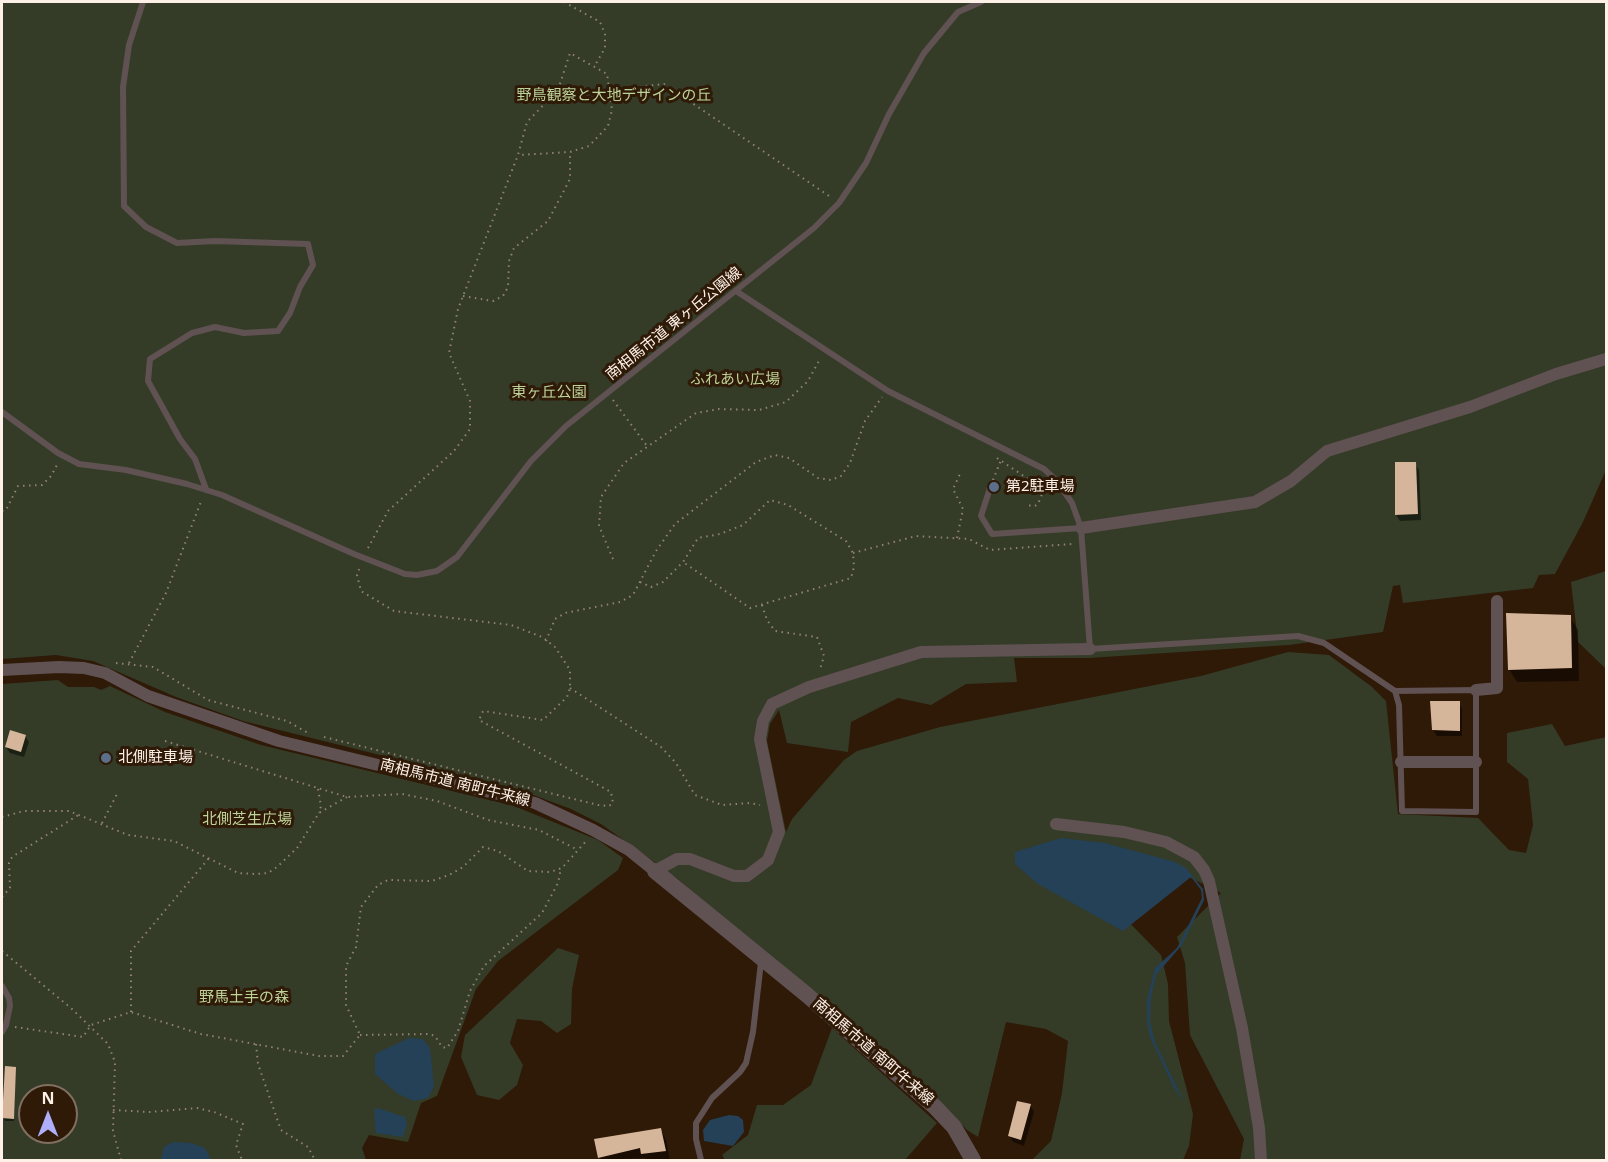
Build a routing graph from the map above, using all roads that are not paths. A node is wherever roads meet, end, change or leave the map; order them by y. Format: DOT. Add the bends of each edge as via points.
graph roads {
  1 [pos="143,2"];
  2 [pos="981,2"];
  3 [pos="736,291"];
  4 [pos="1606,359"];
  5 [pos="2,411"];
  6 [pos="990,488"];
  7 [pos="206,489"];
  8 [pos="1082,528"];
  9 [pos="1497,601"];
  10 [pos="1090,649"];
  11 [pos="2,670"];
  12 [pos="1476,690"];
  13 [pos="1395,691"];
  14 [pos="1401,762"];
  15 [pos="1476,762"];
  16 [pos="1056,824"];
  17 [pos="655,871"];
  18 [pos="762,958"];
  19 [pos="2,986"];
  20 [pos="2,1032"];
  21 [pos="701,1161"];
  22 [pos="973,1161"];
  23 [pos="1262,1161"];
  1 -- 7 [label="lane" via="129,45 123,87 124,206 146,227 177,243 308,244 313,265 291,313 278,331 244,333 215,327 192,333 150,359 148,381 195,459"];
  2 -- 3 [label="lane, 南相馬市道 東ヶ丘公園線" via="958,12 924,53 866,163 839,203"];
  3 -- 7 [label="lane, 南相馬市道 東ヶ丘公園線" via="566,426 531,461 457,557 429,573 405,574 372,562"];
  3 -- 8 [label="lane" via="888,391 1044,469 1072,503"];
  4 -- 8 [label="street" via="1327,451 1255,502"];
  5 -- 7 [label="lane, 南相馬市道 東ヶ丘公園線" via="79,464 126,470"];
  6 -- 8 [label="lane" via="981,516 992,534"];
  8 -- 10 [label="lane"];
  9 -- 12 [label="street" via="1497,688"];
  10 -- 13 [label="lane" via="1298,636 1324,643"];
  10 -- 17 [label="street" via="921,652 813,686 772,704 760,739 779,832 768,860 747,876 726,875 690,859 678,859"];
  11 -- 17 [label="street, 南相馬市道 南町牛来線" via="59,667 105,673 148,696 279,741 513,796 593,830 629,850"];
  12 -- 13 [label="lane"];
  12 -- 15 [label="lane"];
  13 -- 14 [label="lane"];
  14 -- 15 [label="street"];
  14 -- 15 [label="lane" via="1402,811 1423,812 1476,812"];
  16 -- 23 [label="street" via="1124,832 1166,842 1194,856 1204,870 1242,1028"];
  17 -- 18 [label="street, 南相馬市道 南町牛来線"];
  18 -- 21 [label="lane" via="746,1063 712,1098 696,1123"];
  18 -- 22 [label="street, 南相馬市道 南町牛来線" via="936,1107 954,1127"];
  19 -- 20 [label="lane" via="9,998"];
}
